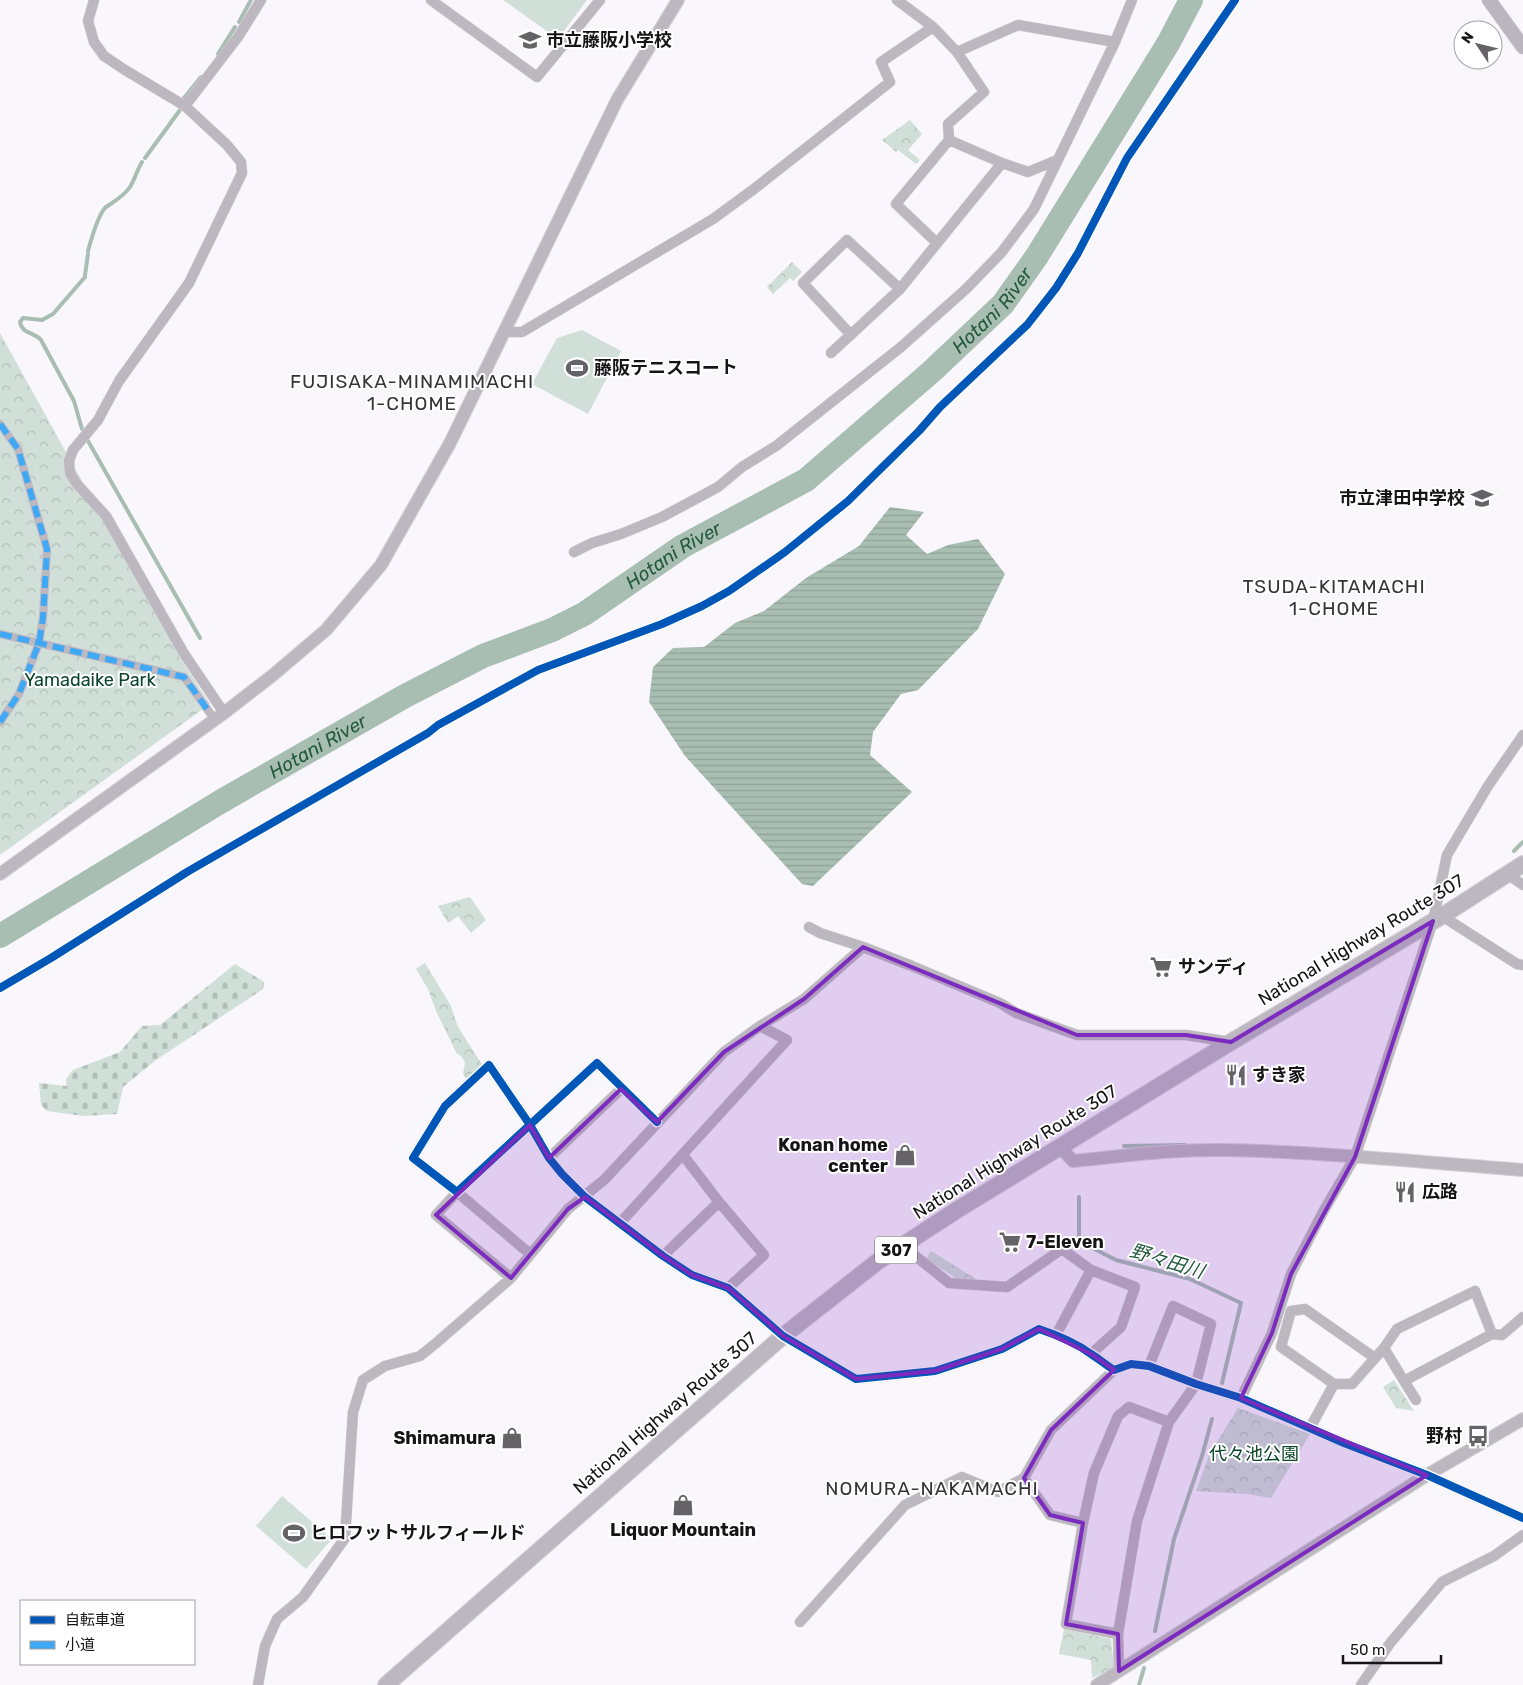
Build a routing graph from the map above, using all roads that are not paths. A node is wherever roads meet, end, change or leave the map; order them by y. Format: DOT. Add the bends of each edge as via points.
graph roads {
  1 [pos="94,0"];
  2 [pos="261,0"];
  3 [pos="431,0"];
  4 [pos="600,0"];
  5 [pos="678,0"];
  6 [pos="897,0"];
  7 [pos="1132,0"];
  8 [pos="1489,0"];
  9 [pos="933,27"];
  10 [pos="1115,42"];
  11 [pos="1523,47"];
  12 [pos="957,52"];
  13 [pos="185,106"];
  14 [pos="949,140"];
  15 [pos="1057,160"];
  16 [pos="1002,163"];
  17 [pos="938,243"];
  18 [pos="900,290"];
  19 [pos="504,332"];
  20 [pos="851,335"];
  21 [pos="831,353"];
  22 [pos="0,424"];
  23 [pos="574,552"];
  24 [pos="0,634"];
  25 [pos="39,643"];
  26 [pos="210,713"];
  27 [pos="224,713"];
  28 [pos="0,722"];
  29 [pos="1523,735"];
  30 [pos="1523,864"];
  31 [pos="0,874"];
  32 [pos="1504,876"];
  33 [pos="1523,885"];
  34 [pos="1438,918"];
  35 [pos="809,927"];
  36 [pos="863,947"];
  37 [pos="1523,965"];
  38 [pos="760,1026"];
  39 [pos="1231,1042"];
  40 [pos="621,1089"];
  41 [pos="657,1122"];
  42 [pos="530,1125"];
  43 [pos="1060,1147"];
  44 [pos="683,1155"];
  45 [pos="1355,1156"];
  46 [pos="549,1158"];
  47 [pos="1523,1170"];
  48 [pos="457,1192"];
  49 [pos="585,1196"];
  50 [pos="719,1202"];
  51 [pos="620,1223"];
  52 [pos="903,1246"];
  53 [pos="530,1254"];
  54 [pos="663,1256"];
  55 [pos="1091,1270"];
  56 [pos="511,1278"];
  57 [pos="728,1288"];
  58 [pos="1523,1317"];
  59 [pos="1056,1334"];
  60 [pos="1492,1334"];
  61 [pos="784,1336"];
  62 [pos="1384,1348"];
  63 [pos="1091,1354"];
  64 [pos="1375,1358"];
  65 [pos="1149,1366"];
  66 [pos="1114,1370"];
  67 [pos="1404,1381"];
  68 [pos="1196,1384"];
  69 [pos="1334,1384"];
  70 [pos="1241,1398"];
  71 [pos="1416,1400"];
  72 [pos="1523,1419"];
  73 [pos="1169,1422"];
  74 [pos="1310,1428"];
  75 [pos="1426,1475"];
  76 [pos="1024,1478"];
  77 [pos="1523,1518"];
  78 [pos="1083,1523"];
  79 [pos="1523,1535"];
  80 [pos="800,1622"];
  81 [pos="1118,1634"];
  82 [pos="1119,1671"];
  83 [pos="258,1685"];
  84 [pos="386,1685"];
  85 [pos="1097,1685"];
  86 [pos="1361,1685"];
  1 -- 13 [label="street" via="88,20 94,42 104,56"];
  2 -- 13 [label="street" via="238,37"];
  3 -- 4 [label="street" via="537,77"];
  5 -- 19 [label="street" via="617,100"];
  6 -- 9 [label="street"];
  7 -- 10 [label="street"];
  8 -- 11 [label="main road"];
  9 -- 12 [label="street"];
  9 -- 19 [label="street" via="881,62 890,82 713,219 522,332"];
  10 -- 12 [label="street" via="1018,25"];
  10 -- 15 [label="street"];
  12 -- 14 [label="street" via="984,92 948,124"];
  13 -- 27 [label="street" via="241,162 242,173 189,283 119,381 98,420 73,450 69,461 70,473 76,483 106,516 183,652"];
  14 -- 16 [label="street"];
  14 -- 17 [label="street" via="896,204"];
  15 -- 16 [label="street" via="1028,172"];
  15 -- 23 [label="street" via="1034,209 1001,253 901,347 776,446 718,487 662,517"];
  16 -- 17 [label="street"];
  17 -- 18 [label="street"];
  18 -- 20 [label="street"];
  18 -- 20 [label="street" via="847,240 803,283"];
  19 -- 27 [label="street" via="450,443 381,565 326,630"];
  20 -- 21 [label="street"];
  22 -- 25 [label="street" via="18,449 47,549"];
  24 -- 25 [label="street"];
  25 -- 26 [label="street" via="184,677"];
  25 -- 28 [label="street" via="19,694"];
  27 -- 31 [label="street"];
  29 -- 34 [label="street" via="1447,855"];
  30 -- 32 [label="highway, National Highway Route 307 / 307"];
  32 -- 33 [label="street"];
  32 -- 34 [label="highway, National Highway Route 307 / 307"];
  34 -- 37 [label="street" via="1465,930"];
  34 -- 39 [label="highway, National Highway Route 307 / 307"];
  34 -- 45 [label="street"];
  35 -- 36 [label="street" via="820,934"];
  36 -- 38 [label="street" via="804,999"];
  36 -- 39 [label="street" via="1016,1013 1078,1035 1186,1036"];
  38 -- 41 [label="street" via="724,1052"];
  38 -- 44 [label="street" via="787,1040"];
  39 -- 43 [label="highway, National Highway Route 307 / 307"];
  40 -- 41 [label="street"];
  40 -- 42 [label="street" via="596,1063"];
  40 -- 46 [label="street"];
  41 -- 49 [label="street"];
  42 -- 46 [label="street"];
  42 -- 48 [label="street"];
  42 -- 48 [label="street" via="489,1065 445,1106 413,1158"];
  43 -- 45 [label="street" via="1073,1161 1223,1150"];
  43 -- 52 [label="highway, National Highway Route 307 / 307"];
  44 -- 50 [label="street"];
  44 -- 51 [label="street"];
  45 -- 47 [label="street"];
  45 -- 70 [label="street" via="1291,1274 1272,1333"];
  46 -- 49 [label="street"];
  48 -- 53 [label="street"];
  48 -- 56 [label="street" via="436,1215"];
  49 -- 51 [label="street"];
  49 -- 53 [label="street" via="568,1210"];
  50 -- 54 [label="street"];
  50 -- 57 [label="street" via="764,1255"];
  51 -- 54 [label="street"];
  52 -- 55 [label="street" via="949,1283 1006,1287 1062,1249"];
  52 -- 61 [label="highway, National Highway Route 307 / 307" via="877,1262"];
  53 -- 56 [label="street"];
  54 -- 57 [label="street" via="692,1275"];
  55 -- 59 [label="street"];
  55 -- 63 [label="street" via="1135,1287 1121,1327"];
  56 -- 83 [label="street" via="420,1356 385,1366 363,1380 353,1412 345,1538 304,1597 277,1619 265,1646"];
  57 -- 61 [label="street"];
  58 -- 60 [label="street" via="1502,1335"];
  59 -- 61 [label="street" via="1040,1329 1002,1349 935,1371 856,1379"];
  59 -- 63 [label="street"];
  60 -- 62 [label="street" via="1476,1291 1398,1329"];
  60 -- 67 [label="street"];
  61 -- 84 [label="highway, National Highway Route 307 / 307"];
  62 -- 64 [label="street"];
  62 -- 67 [label="street"];
  63 -- 66 [label="street"];
  64 -- 69 [label="street" via="1352,1384"];
  64 -- 69 [label="street" via="1305,1309 1291,1311 1281,1347"];
  65 -- 66 [label="street" via="1131,1364"];
  65 -- 68 [label="street"];
  65 -- 68 [label="street" via="1173,1306 1211,1324"];
  66 -- 76 [label="street" via="1051,1430"];
  67 -- 71 [label="street"];
  68 -- 70 [label="street"];
  68 -- 73 [label="street"];
  69 -- 74 [label="street"];
  70 -- 74 [label="street"];
  72 -- 75 [label="street"];
  73 -- 78 [label="street" via="1129,1406 1118,1416 1094,1473"];
  73 -- 81 [label="street" via="1137,1521"];
  74 -- 75 [label="street"];
  75 -- 77 [label="street"];
  75 -- 82 [label="street"];
  76 -- 78 [label="street" via="1050,1515"];
  76 -- 80 [label="street" via="998,1492 962,1477 904,1505"];
  78 -- 81 [label="street" via="1066,1624"];
  79 -- 86 [label="street" via="1494,1556 1442,1582 1391,1642"];
  81 -- 82 [label="street"];
  82 -- 85 [label="street"];
}
